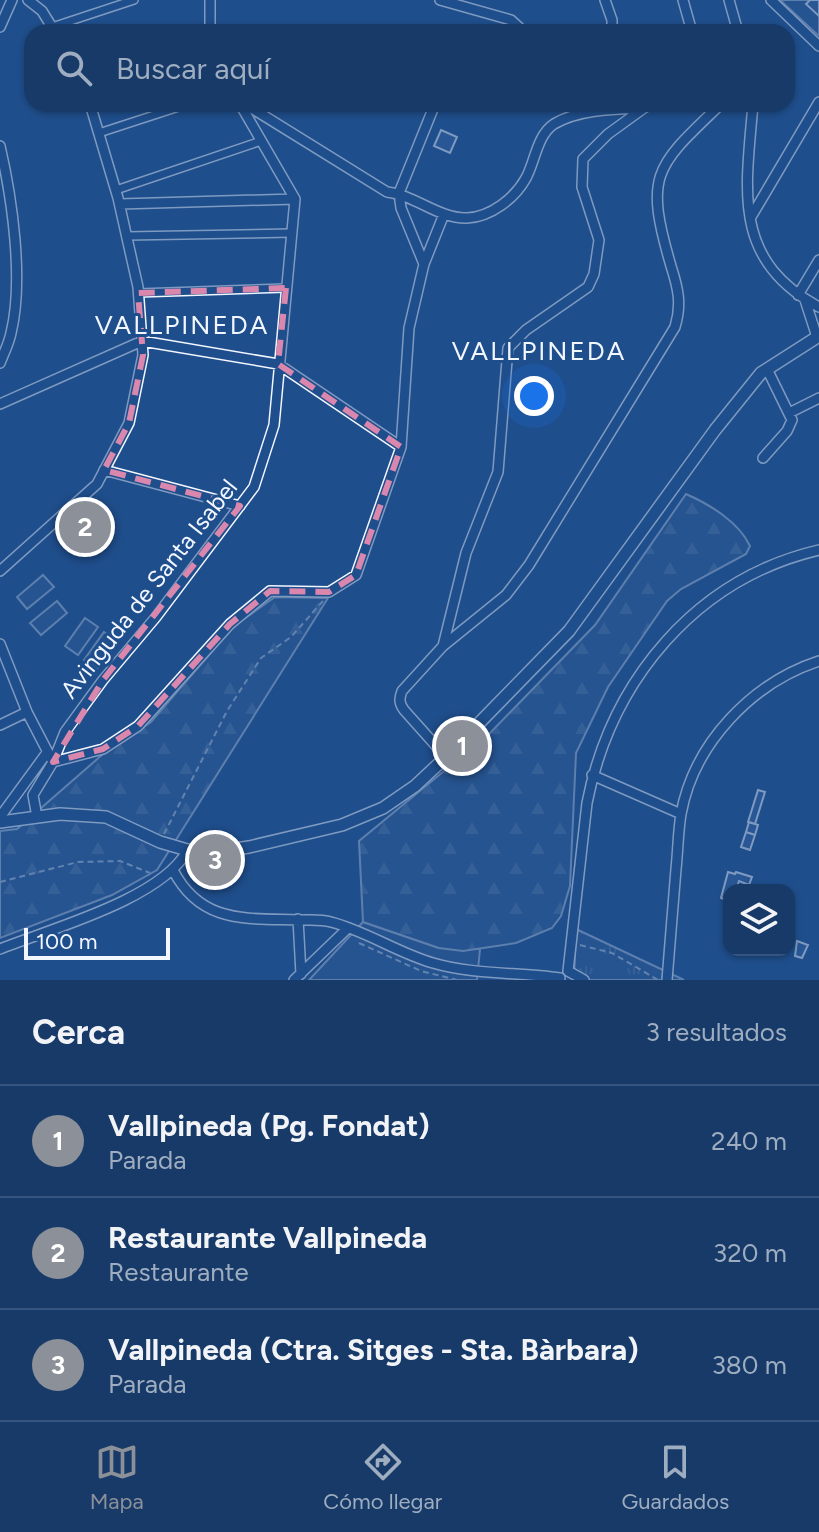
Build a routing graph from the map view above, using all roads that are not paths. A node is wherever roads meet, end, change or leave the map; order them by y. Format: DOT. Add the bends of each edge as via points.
graph roads {
  1 [pos="12,0"];
  2 [pos="28,0"];
  3 [pos="134,0"];
  4 [pos="440,0"];
  5 [pos="605,0"];
  6 [pos="683,0"];
  7 [pos="729,0"];
  8 [pos="771,0"];
  9 [pos="212,2"];
  10 [pos="42,5"];
  11 [pos="50,24"];
  12 [pos="69,24"];
  13 [pos="211,24"];
  14 [pos="515,24"];
  15 [pos="612,24"];
  16 [pos="690,24"];
  17 [pos="736,24"];
  18 [pos="0,27"];
  19 [pos="819,46"];
  20 [pos="819,102"];
  21 [pos="92,112"];
  22 [pos="163,112"];
  23 [pos="246,112"];
  24 [pos="255,112"];
  25 [pos="432,112"];
  26 [pos="597,112"];
  27 [pos="639,112"];
  28 [pos="713,112"];
  29 [pos="752,112"];
  30 [pos="99,133"];
  31 [pos="261,141"];
  32 [pos="0,146"];
  33 [pos="116,190"];
  34 [pos="399,193"];
  35 [pos="295,199"];
  36 [pos="120,204"];
  37 [pos="444,214"];
  38 [pos="751,217"];
  39 [pos="291,233"];
  40 [pos="127,236"];
  41 [pos="819,260"];
  42 [pos="424,264"];
  43 [pos="286,288"];
  44 [pos="138,293"];
  45 [pos="801,297"];
  46 [pos="819,307"];
  47 [pos="818,337"];
  48 [pos="142,341"];
  49 [pos="0,363"];
  50 [pos="278,364"];
  51 [pos="767,369"];
  52 [pos="819,398"];
  53 [pos="0,404"];
  54 [pos="789,413"];
  55 [pos="401,447"];
  56 [pos="763,458"];
  57 [pos="104,470"];
  58 [pos="240,506"];
  59 [pos="819,550"];
  60 [pos="0,571"];
  61 [pos="0,644"];
  62 [pos="443,646"];
  63 [pos="819,661"];
  64 [pos="27,712"];
  65 [pos="0,725"];
  66 [pos="446,757"];
  67 [pos="50,758"];
  68 [pos="592,775"];
  69 [pos="681,814"];
  70 [pos="37,817"];
  71 [pos="0,819"];
  72 [pos="187,851"];
  73 [pos="173,870"];
  74 [pos="298,919"];
  75 [pos="348,928"];
  76 [pos="0,949"];
  77 [pos="298,977"];
  78 [pos="570,977"];
  79 [pos="667,980"];
  1 -- 18 [label="street"];
  2 -- 10 [label="street"];
  3 -- 12 [label="street"];
  4 -- 14 [label="street"];
  5 -- 15 [label="street"];
  6 -- 16 [label="street"];
  7 -- 17 [label="street"];
  8 -- 19 [label="street"];
  9 -- 13 [label="street"];
  10 -- 11 [label="street"];
  20 -- 38 [label="street"];
  21 -- 30 [label="street"];
  22 -- 30 [label="street"];
  23 -- 31 [label="street"];
  24 -- 34 [label="street" via="387,192"];
  25 -- 34 [label="street"];
  26 -- 37 [label="street" via="554,124 527,178 507,200 477,216"];
  27 -- 62 [label="street" via="583,159 582,187 599,240 588,287 508,348 498,472 466,553"];
  28 -- 62 [label="street" via="672,152 657,183 657,209 679,292 675,327 529,565 506,595"];
  29 -- 38 [label="street" via="746,187"];
  30 -- 33 [label="street"];
  31 -- 33 [label="street"];
  31 -- 35 [label="street"];
  32 -- 49 [label="street" via="13,213 15,302"];
  33 -- 36 [label="street"];
  34 -- 37 [label="street"];
  34 -- 42 [label="street"];
  35 -- 36 [label="street"];
  35 -- 39 [label="street, Avinguda de Santa Isabel"];
  36 -- 40 [label="street"];
  37 -- 42 [label="street"];
  38 -- 45 [label="street" via="754,239 768,266"];
  39 -- 40 [label="street"];
  39 -- 43 [label="street, Avinguda de Santa Isabel"];
  40 -- 44 [label="street"];
  41 -- 45 [label="street"];
  42 -- 55 [label="street" via="409,328"];
  43 -- 44 [label="street"];
  43 -- 50 [label="street, Avinguda de Santa Isabel"];
  44 -- 48 [label="street"];
  45 -- 46 [label="street"];
  45 -- 47 [label="street"];
  47 -- 51 [label="street"];
  48 -- 50 [label="street"];
  48 -- 53 [label="street"];
  48 -- 57 [label="street" via="129,423"];
  50 -- 55 [label="street"];
  50 -- 58 [label="street, Avinguda de Santa Isabel" via="274,425 254,487"];
  51 -- 54 [label="street"];
  51 -- 66 [label="street" via="715,430 569,631"];
  52 -- 54 [label="street"];
  54 -- 56 [label="street" via="792,422"];
  55 -- 67 [label="street" via="356,575 329,592 270,591 230,624 138,726 103,749"];
  57 -- 58 [label="street"];
  57 -- 60 [label="street" via="97,484"];
  58 -- 67 [label="street, Avinguda de Santa Isabel" via="103,680"];
  59 -- 68 [label="street" via="768,567 731,587 669,637 625,696"];
  61 -- 64 [label="street"];
  62 -- 66 [label="street" via="399,697 400,705"];
  63 -- 69 [label="street" via="759,692 724,726 698,766"];
  64 -- 65 [label="street"];
  64 -- 67 [label="street"];
  66 -- 72 [label="street" via="399,798 342,825 216,853"];
  67 -- 70 [label="street, Avinguda de Santa Isabel" via="33,795"];
  67 -- 71 [label="street"];
  68 -- 69 [label="street"];
  68 -- 78 [label="street"];
  69 -- 79 [label="street"];
  70 -- 71 [label="street"];
  70 -- 72 [label="street" via="106,817"];
  72 -- 73 [label="street"];
  73 -- 74 [label="street" via="196,900 224,915"];
  73 -- 76 [label="street" via="127,900"];
  74 -- 75 [label="street"];
  74 -- 77 [label="street"];
  75 -- 77 [label="street"];
  75 -- 78 [label="street" via="451,968"];
}
